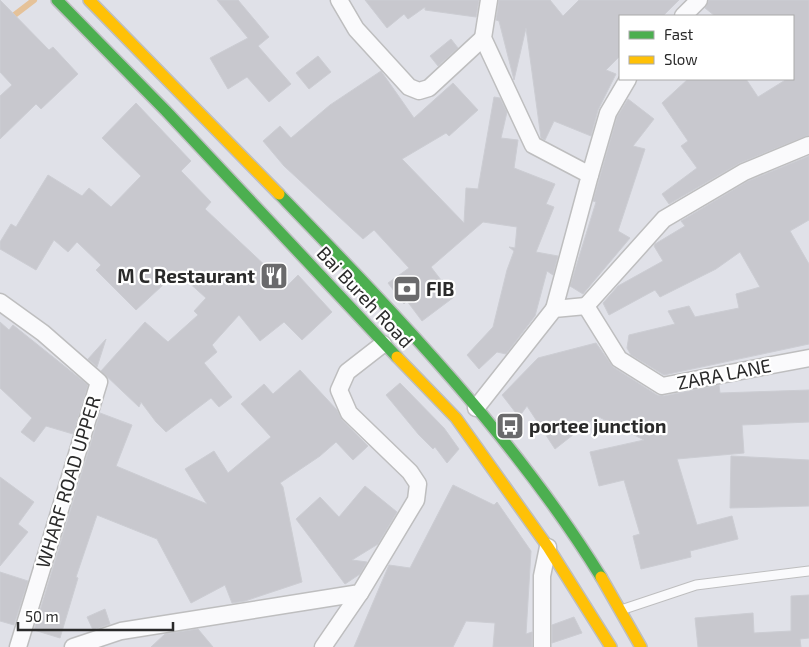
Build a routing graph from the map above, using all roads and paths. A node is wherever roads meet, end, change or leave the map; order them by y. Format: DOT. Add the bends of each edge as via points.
graph roads {
  1 [pos="57,0"];
  2 [pos="90,0"];
  3 [pos="339,0"];
  4 [pos="489,0"];
  5 [pos="699,0"];
  6 [pos="684,15"];
  7 [pos="484,38"];
  8 [pos="627,80"];
  9 [pos="809,145"];
  10 [pos="590,175"];
  11 [pos="0,302"];
  12 [pos="586,306"];
  13 [pos="554,309"];
  14 [pos="383,344"];
  15 [pos="809,358"];
  16 [pos="476,408"];
  17 [pos="548,547"];
  18 [pos="809,572"];
  19 [pos="360,593"];
  20 [pos="622,610"];
  21 [pos="18,647"];
  22 [pos="73,647"];
  23 [pos="323,647"];
  24 [pos="542,647"];
  25 [pos="611,647"];
  26 [pos="641,647"];
  1 -- 14 [label="highway, Bai Bureh Road" via="166,111"];
  2 -- 16 [label="highway, Bai Bureh Road" via="360,277"];
  3 -- 7 [label="street" via="356,29 409,87 419,91 429,88"];
  4 -- 7 [label="street"];
  5 -- 6 [label="street"];
  7 -- 10 [label="street" via="533,145"];
  8 -- 10 [label="street" via="608,114"];
  9 -- 12 [label="street" via="744,172 664,219"];
  10 -- 13 [label="street"];
  11 -- 21 [label="street, WHARF ROAD UPPER" via="43,333 99,382"];
  12 -- 13 [label="street"];
  12 -- 15 [label="street, ZARA LANE" via="619,359 662,386"];
  13 -- 16 [label="street"];
  14 -- 17 [label="highway, Bai Bureh Road" via="456,418"];
  14 -- 19 [label="street" via="346,372 339,390 349,413 410,472 418,484 416,500"];
  16 -- 20 [label="highway, Bai Bureh Road" via="582,547"];
  17 -- 24 [label="street" via="542,576"];
  17 -- 25 [label="highway, Bai Bureh Road"];
  18 -- 20 [label="lane" via="696,585"];
  19 -- 22 [label="street" via="121,631"];
  19 -- 23 [label="street"];
  20 -- 26 [label="highway, Bai Bureh Road"];
}
